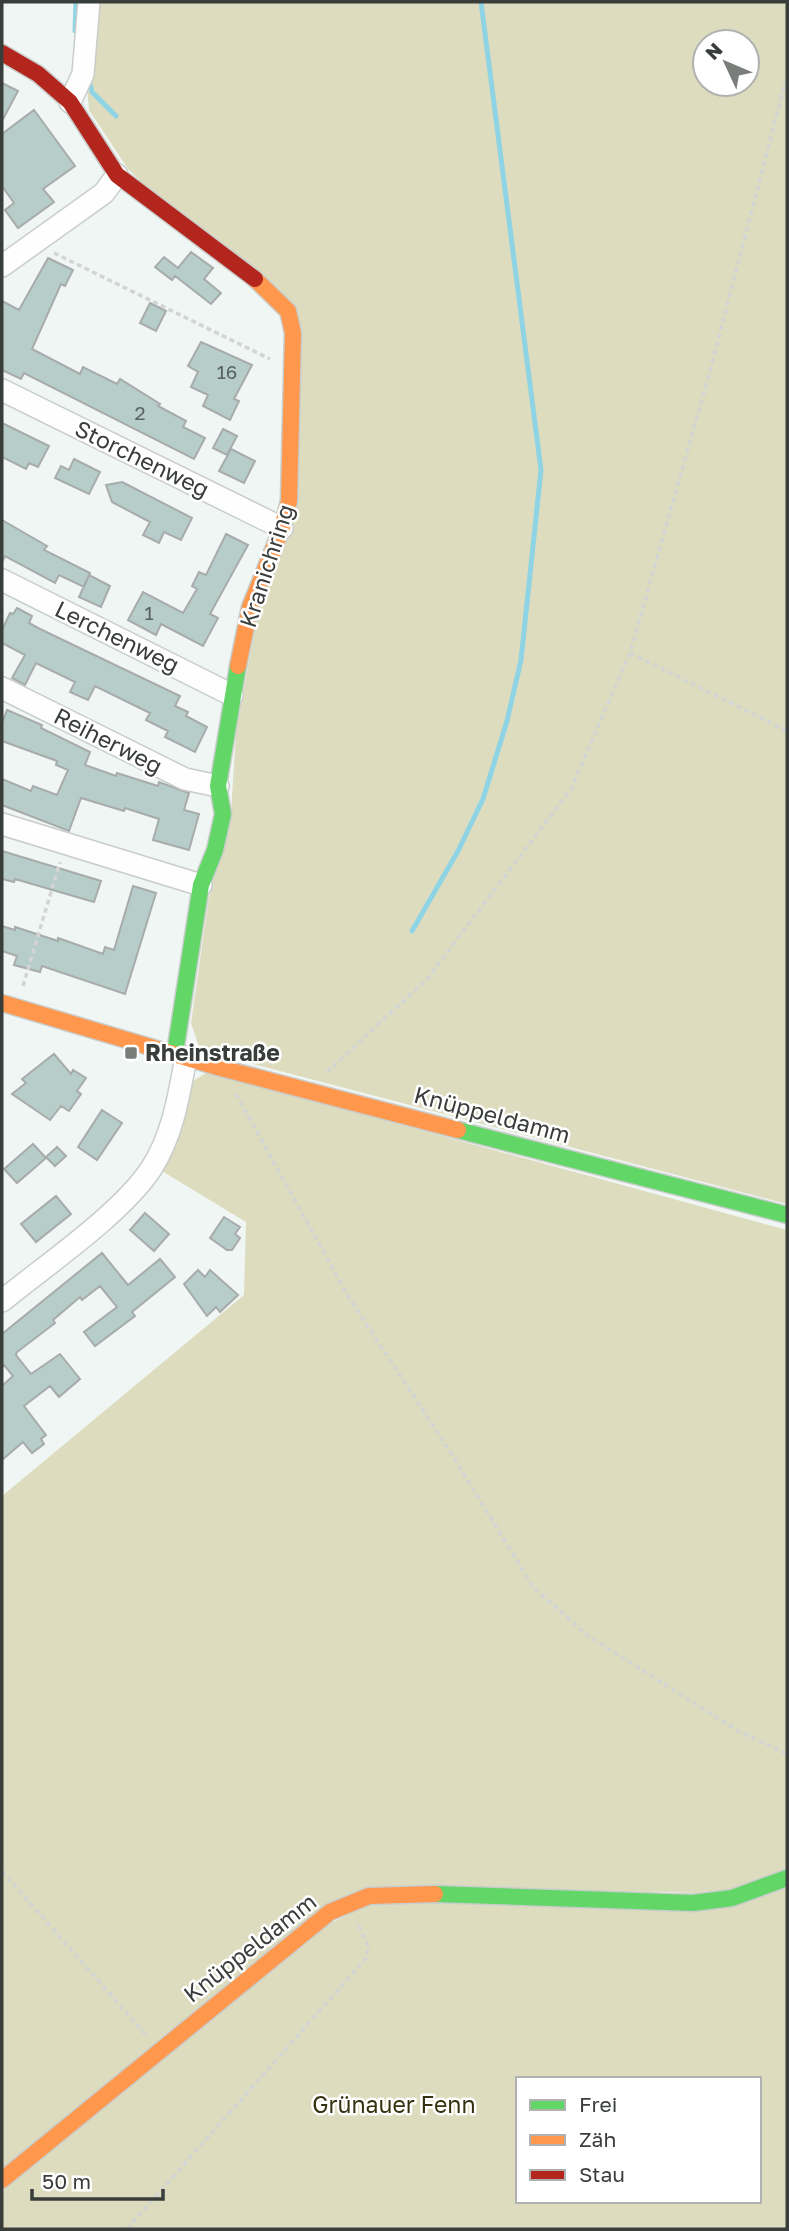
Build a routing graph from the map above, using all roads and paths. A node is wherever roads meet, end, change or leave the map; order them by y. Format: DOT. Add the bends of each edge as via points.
graph roads {
  1 [pos="89,2"];
  2 [pos="2,53"];
  3 [pos="787,75"];
  4 [pos="70,103"];
  5 [pos="117,175"];
  6 [pos="33,243"];
  7 [pos="2,266"];
  8 [pos="293,370"];
  9 [pos="2,390"];
  10 [pos="282,528"];
  11 [pos="2,580"];
  12 [pos="630,653"];
  13 [pos="2,688"];
  14 [pos="232,695"];
  15 [pos="787,731"];
  16 [pos="218,786"];
  17 [pos="2,824"];
  18 [pos="65,844"];
  19 [pos="201,885"];
  20 [pos="9,1006"];
  21 [pos="180,1055"];
  22 [pos="221,1068"];
  23 [pos="308,1090"];
  24 [pos="787,1215"];
  25 [pos="2,1301"];
  26 [pos="787,1754"];
  27 [pos="2,1871"];
  28 [pos="787,1878"];
  29 [pos="348,1905"];
  30 [pos="159,2050"];
  31 [pos="2,2180"];
  32 [pos="127,2229"];
  1 -- 4 [label="street" via="83,74"];
  2 -- 4 [label="street, Kranichring" via="38,74"];
  3 -- 12 [label="path"];
  4 -- 5 [label="street, Kranichring"];
  5 -- 6 [label="street" via="104,193"];
  5 -- 8 [label="street, Kranichring" via="265,287 288,311"];
  6 -- 7 [label="street"];
  6 -- 8 [label="path"];
  8 -- 10 [label="street, Kranichring" via="289,501"];
  9 -- 10 [label="street, Storchenweg"];
  10 -- 14 [label="street, Kranichring" via="250,607"];
  11 -- 14 [label="street, Lerchenweg"];
  12 -- 15 [label="path"];
  12 -- 23 [label="path" via="571,789 427,979"];
  13 -- 16 [label="street, Reiherweg" via="185,779"];
  14 -- 16 [label="street, Kranichring"];
  16 -- 19 [label="street, Kranichring" via="223,814"];
  17 -- 18 [label="street"];
  18 -- 19 [label="street"];
  18 -- 20 [label="path"];
  19 -- 21 [label="street, Kranichring"];
  20 -- 21 [label="street, Knüppeldamm"];
  21 -- 22 [label="street, Knüppeldamm"];
  21 -- 25 [label="street" via="174,1118 150,1169 105,1217"];
  22 -- 23 [label="street, Knüppeldamm"];
  22 -- 26 [label="path" via="348,1296 533,1587 587,1635 738,1731"];
  23 -- 24 [label="street, Knüppeldamm"];
  27 -- 30 [label="path"];
  28 -- 29 [label="street, Knüppeldamm" via="732,1898 694,1903 399,1893 369,1896"];
  29 -- 30 [label="street, Knüppeldamm" via="309,1926"];
  29 -- 32 [label="path" via="366,1938 367,1957"];
  30 -- 31 [label="street, Knüppeldamm"];
}
